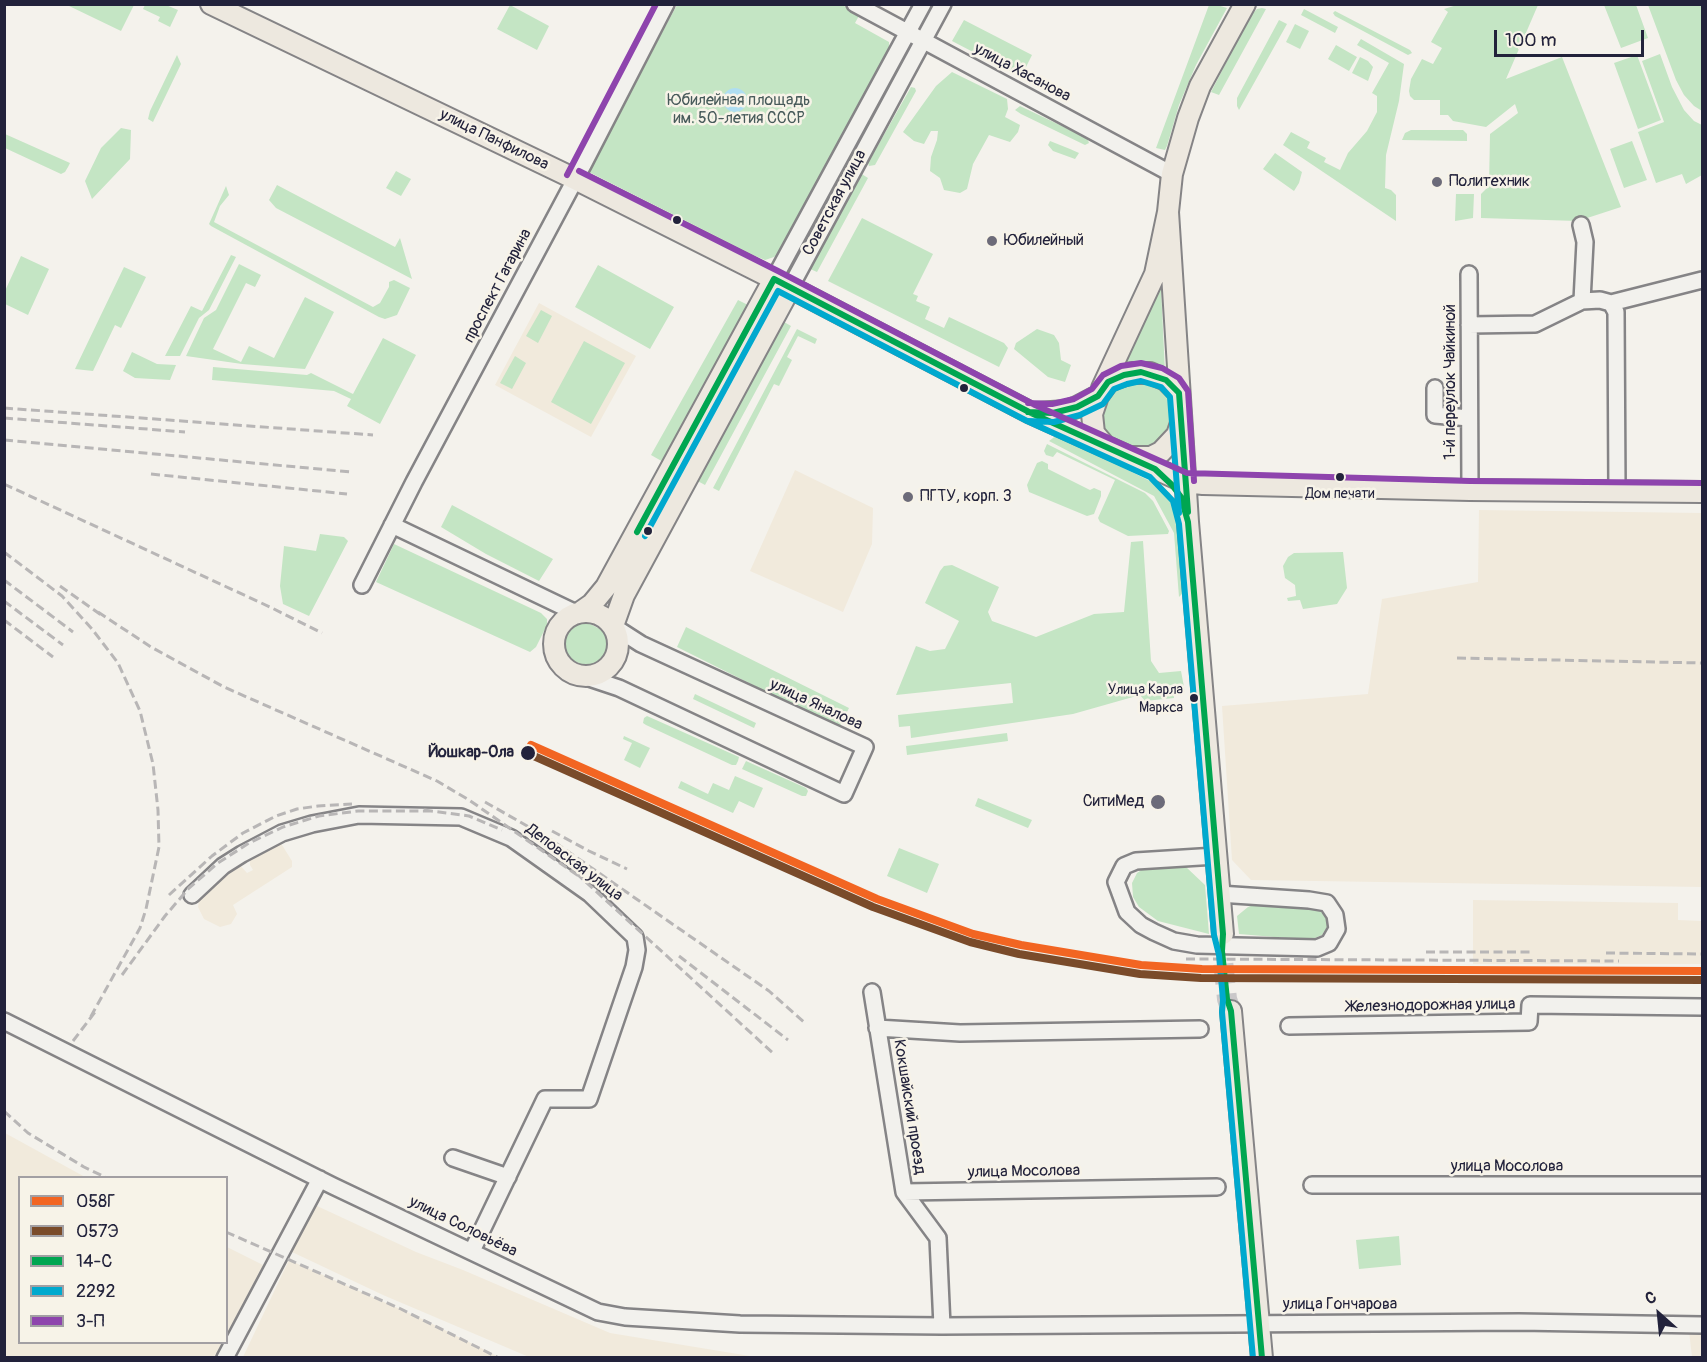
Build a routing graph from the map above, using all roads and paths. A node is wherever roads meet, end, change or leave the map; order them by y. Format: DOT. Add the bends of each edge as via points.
graph roads {
  1 [pos="211,4"];
  2 [pos="666,4"];
  3 [pos="855,4"];
  4 [pos="923,4"];
  5 [pos="943,4"];
  6 [pos="1245,4"];
  7 [pos="907,33"];
  8 [pos="923,41"];
  9 [pos="1173,174"];
  10 [pos="575,179"];
  11 [pos="1168,212"];
  12 [pos="1581,225"];
  13 [pos="1468,274"];
  14 [pos="1702,280"];
  15 [pos="782,284"];
  16 [pos="1582,301"];
  17 [pos="1611,303"];
  18 [pos="1469,325"];
  19 [pos="1435,388"];
  20 [pos="1100,392"];
  21 [pos="1179,393"];
  22 [pos="1031,413"];
  23 [pos="1469,418"];
  24 [pos="1181,422"];
  25 [pos="1106,447"];
  26 [pos="1128,457"];
  27 [pos="1155,469"];
  28 [pos="1185,482"];
  29 [pos="1470,490"];
  30 [pos="1617,491"];
  31 [pos="1702,492"];
  32 [pos="1188,522"];
  33 [pos="392,525"];
  34 [pos="362,585"];
  35 [pos="579,612"];
  36 [pos="613,627"];
  37 [pos="586,677"];
  38 [pos="1216,856"];
  39 [pos="1220,894"];
  40 [pos="192,895"];
  41 [pos="1223,934"];
  42 [pos="872,992"];
  43 [pos="1702,1007"];
  44 [pos="1231,1011"];
  45 [pos="4,1021"];
  46 [pos="1289,1026"];
  47 [pos="877,1028"];
  48 [pos="1200,1029"];
  49 [pos="453,1158"];
  50 [pos="508,1177"];
  51 [pos="320,1179"];
  52 [pos="1312,1185"];
  53 [pos="1702,1185"];
  54 [pos="1217,1187"];
  55 [pos="904,1192"];
  56 [pos="472,1251"];
  57 [pos="1259,1323"];
  58 [pos="1702,1325"];
  59 [pos="942,1326"];
  60 [pos="225,1358"];
  61 [pos="1262,1358"];
  1 -- 10 [label="main road, улица Панфилова"];
  2 -- 10 [label="street, проспект Гагарина"];
  3 -- 7 [label="street, улица Хасанова"];
  4 -- 7 [label="street, Советская улица"];
  5 -- 8 [label="street, Советская улица"];
  6 -- 9 [label="main road" via="1197,94"];
  7 -- 8 [label="street, улица Хасанова"];
  7 -- 15 [label="street, Советская улица"];
  8 -- 9 [label="street, улица Хасанова"];
  8 -- 15 [label="street, Советская улица"];
  9 -- 11 [label="main road"];
  10 -- 15 [label="main road, улица Панфилова"];
  10 -- 33 [label="street, проспект Гагарина"];
  11 -- 20 [label="main road" via="1155,274"];
  11 -- 21 [label="main road"];
  12 -- 16 [label="street" via="1585,242"];
  13 -- 18 [label="street, 1-й переулок Чайкиной"];
  14 -- 17 [label="street"];
  15 -- 22 [label="main road, улица Панфилова"];
  15 -- 35 [label="main road, Советская улица" via="606,587"];
  15 -- 36 [label="main road, Советская улица" via="624,595"];
  16 -- 17 [label="street"];
  16 -- 18 [label="street" via="1534,324"];
  17 -- 30 [label="street" via="1617,312"];
  18 -- 23 [label="street, 1-й переулок Чайкиной"];
  19 -- 23 [label="street" via="1435,414"];
  20 -- 21 [label="main road" via="1116,378 1141,372 1166,380"];
  20 -- 22 [label="main road, улица Панфилова" via="1066,411"];
  20 -- 25 [label="main road" via="1092,423"];
  21 -- 24 [label="main road"];
  22 -- 25 [label="main road, улица Панфилова"];
  23 -- 29 [label="street, 1-й переулок Чайкиной"];
  24 -- 26 [label="main road" via="1177,435 1161,452"];
  24 -- 28 [label="main road"];
  25 -- 26 [label="main road"];
  26 -- 27 [label="main road"];
  27 -- 28 [label="main road"];
  27 -- 32 [label="main road" via="1180,497"];
  28 -- 29 [label="main road"];
  28 -- 32 [label="main road"];
  29 -- 30 [label="main road"];
  30 -- 31 [label="main road"];
  32 -- 38 [label="main road"];
  33 -- 34 [label="street, проспект Гагарина"];
  33 -- 35 [label="street"];
  35 -- 36 [label="main road" via="595,614"];
  35 -- 37 [label="main road" via="557,629 555,653 566,670"];
  36 -- 37 [label="main road" via="618,644 614,660 602,672"];
  36 -- 37 [label="street, улица Яналова" via="641,644 865,747 844,794 620,688"];
  38 -- 39 [label="main road"];
  38 -- 39 [label="street" via="1136,861 1124,866 1116,882 1127,912 1154,932 1197,945 1317,948 1329,943 1337,929 1335,915 1327,903"];
  39 -- 41 [label="main road"];
  40 -- 50 [label="street, Деповская улица" via="223,866 282,833 359,815 461,817 511,838 590,894 635,937 638,950 634,967 590,1099 545,1099"];
  42 -- 47 [label="street, Кокшайский проезд"];
  43 -- 46 [label="street, Железнодорожная улица" via="1530,1005 1529,1022"];
  44 -- 57 [label="main road"];
  45 -- 51 [label="street, улица Соловьёва"];
  47 -- 48 [label="street" via="960,1033"];
  47 -- 55 [label="street, Кокшайский проезд"];
  49 -- 50 [label="street"];
  50 -- 56 [label="street"];
  51 -- 56 [label="street, улица Соловьёва"];
  51 -- 60 [label="street"];
  52 -- 53 [label="street, улица Мосолова"];
  54 -- 55 [label="street, улица Мосолова"];
  55 -- 59 [label="street, Кокшайский проезд" via="938,1238"];
  56 -- 59 [label="street, улица Соловьёва" via="598,1312 625,1317 740,1324"];
  57 -- 58 [label="street, улица Гончарова"];
  57 -- 59 [label="street, улица Гончарова"];
  57 -- 61 [label="main road"];
}
